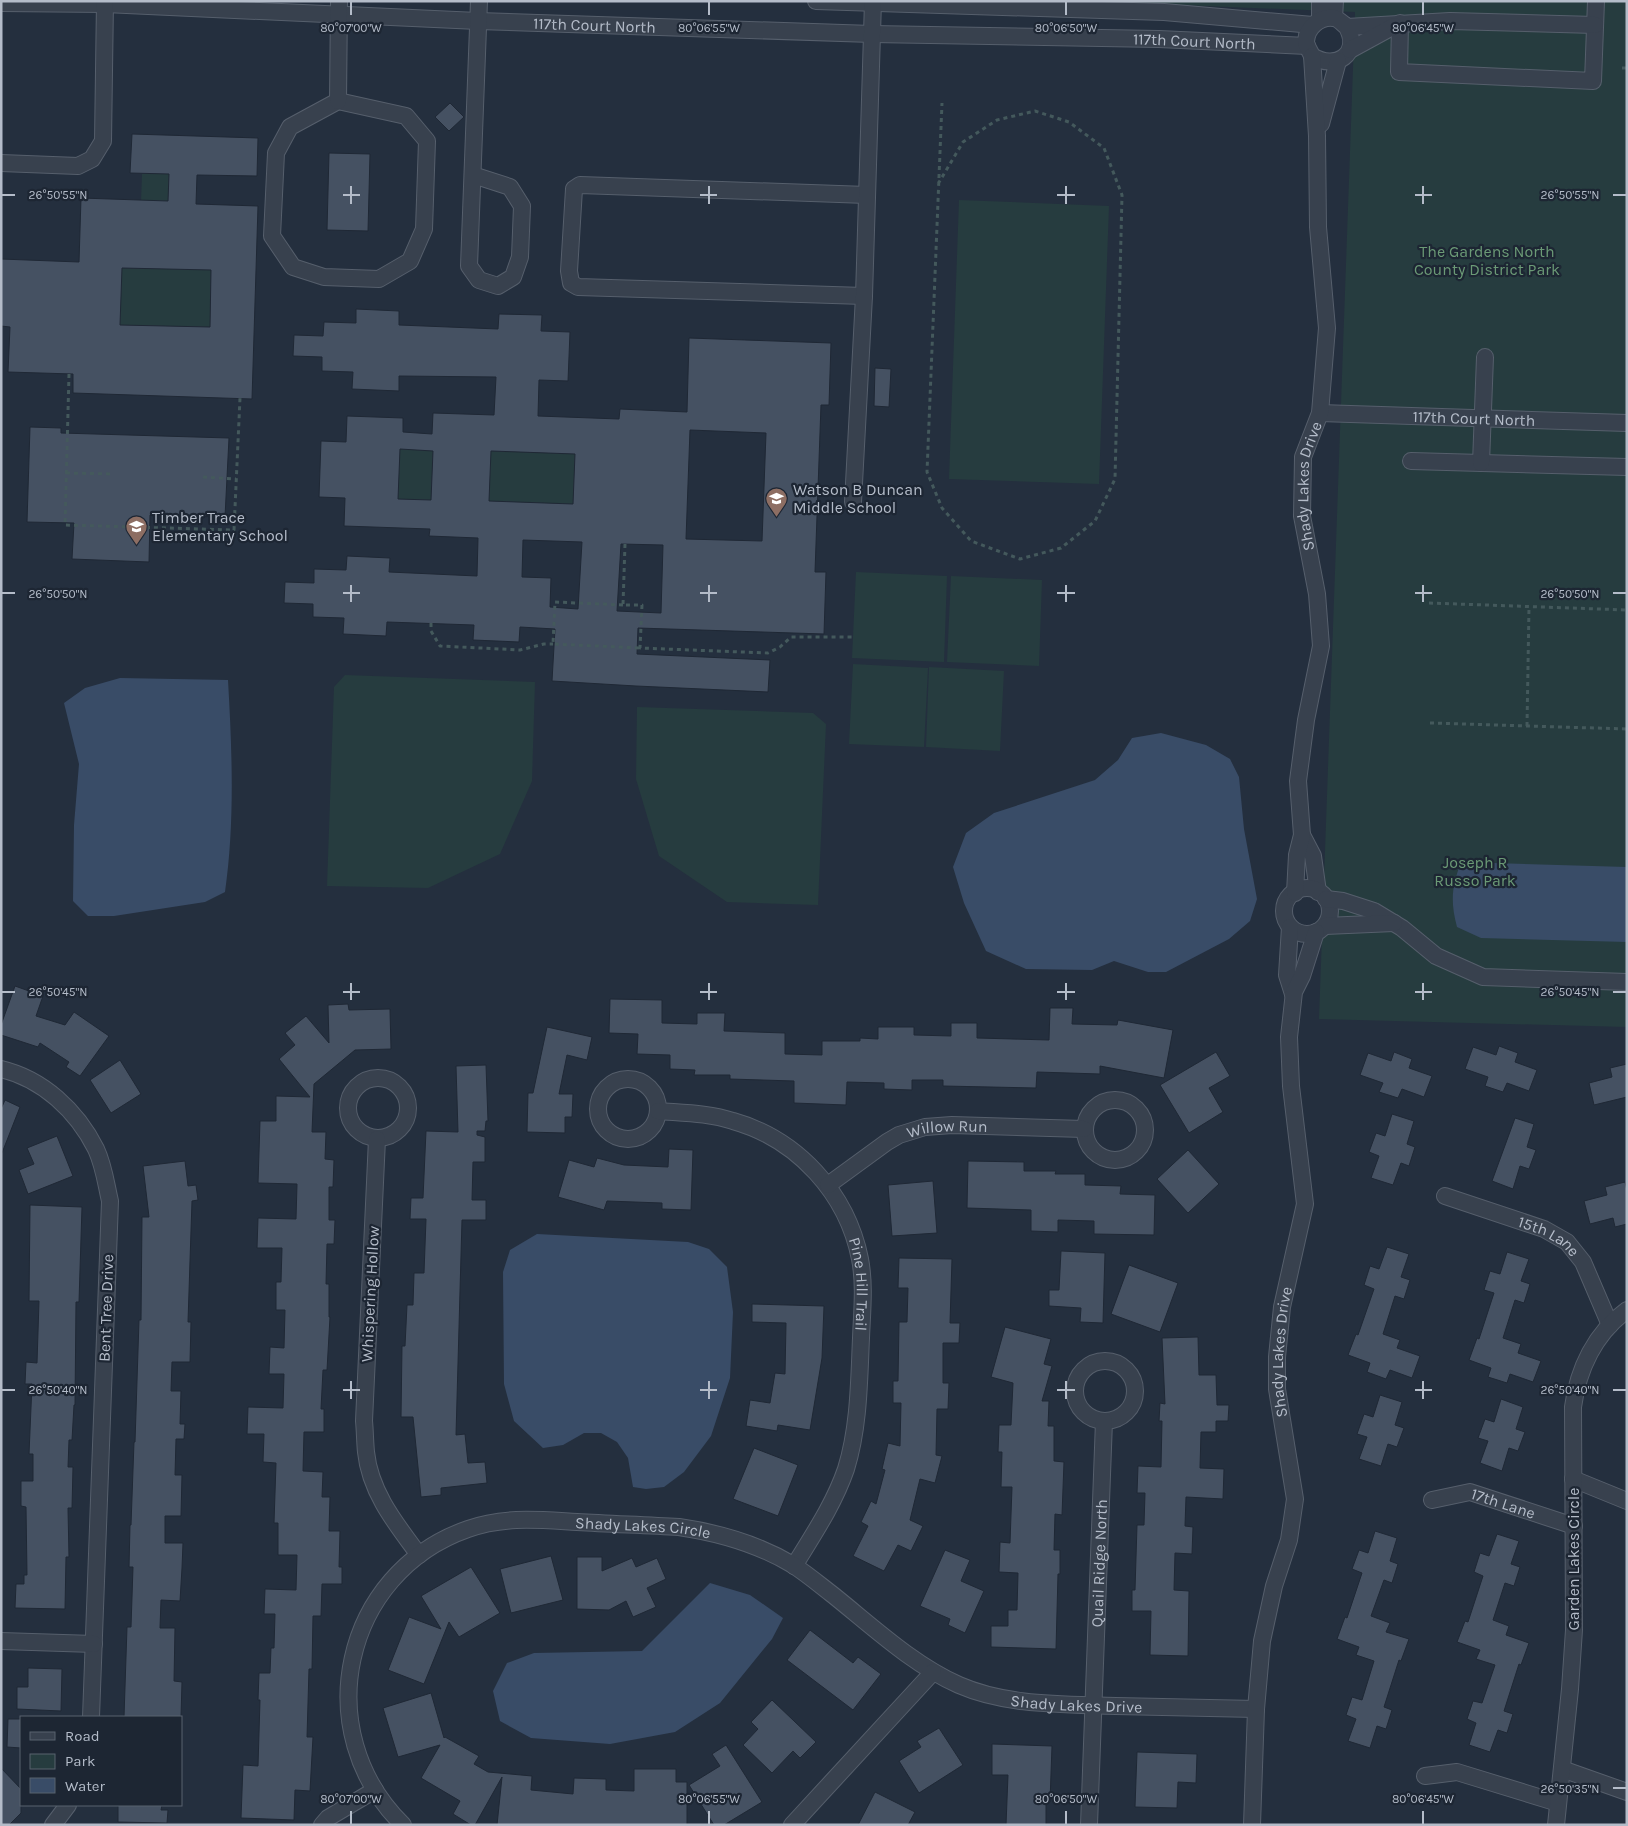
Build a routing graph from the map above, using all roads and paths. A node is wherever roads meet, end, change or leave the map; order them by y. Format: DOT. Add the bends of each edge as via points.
graph roads {
  1 [pos="479,1"];
  2 [pos="816,1"];
  3 [pos="1320,1"];
  4 [pos="1334,1"];
  5 [pos="1596,1"];
  6 [pos="1,2"];
  7 [pos="873,2"];
  8 [pos="105,3"];
  9 [pos="339,7"];
  10 [pos="478,21"];
  11 [pos="1328,22"];
  12 [pos="1400,22"];
  13 [pos="1595,25"];
  14 [pos="872,34"];
  15 [pos="1309,51"];
  16 [pos="1344,56"];
  17 [pos="1622,68"];
  18 [pos="1627,68"];
  19 [pos="338,101"];
  20 [pos="942,103"];
  21 [pos="1318,136"];
  22 [pos="1,163"];
  23 [pos="473,176"];
  24 [pos="938,184"];
  25 [pos="867,195"];
  26 [pos="864,296"];
  27 [pos="1485,357"];
  28 [pos="68,374"];
  29 [pos="240,398"];
  30 [pos="1320,413"];
  31 [pos="1483,418"];
  32 [pos="1627,423"];
  33 [pos="1411,461"];
  34 [pos="1481,463"];
  35 [pos="1627,467"];
  36 [pos="66,473"];
  37 [pos="114,474"];
  38 [pos="203,478"];
  39 [pos="236,479"];
  40 [pos="852,502"];
  41 [pos="625,544"];
  42 [pos="1429,603"];
  43 [pos="623,604"];
  44 [pos="1530,606"];
  45 [pos="1627,610"];
  46 [pos="431,623"];
  47 [pos="853,637"];
  48 [pos="553,644"];
  49 [pos="640,648"];
  50 [pos="1430,723"];
  51 [pos="1527,726"];
  52 [pos="1627,729"];
  53 [pos="1302,835"];
  54 [pos="1294,893"];
  55 [pos="1322,895"];
  56 [pos="1394,923"];
  57 [pos="1290,927"];
  58 [pos="1321,929"];
  59 [pos="1627,982"];
  60 [pos="1293,994"];
  61 [pos="1,1069"];
  62 [pos="658,1111"];
  63 [pos="1084,1129"];
  64 [pos="377,1139"];
  65 [pos="828,1185"];
  66 [pos="1444,1196"];
  67 [pos="1627,1310"];
  68 [pos="1610,1325"];
  69 [pos="1104,1421"];
  70 [pos="1573,1479"];
  71 [pos="1432,1500"];
  72 [pos="1627,1501"];
  73 [pos="1574,1526"];
  74 [pos="419,1555"];
  75 [pos="794,1566"];
  76 [pos="1,1641"];
  77 [pos="94,1644"];
  78 [pos="933,1672"];
  79 [pos="1093,1705"];
  80 [pos="1256,1709"];
  81 [pos="91,1716"];
  82 [pos="1562,1769"];
  83 [pos="1425,1776"];
  84 [pos="375,1790"];
  85 [pos="1627,1792"];
  86 [pos="1558,1803"];
  87 [pos="797,1823"];
  88 [pos="322,1825"];
  89 [pos="403,1825"];
  90 [pos="1089,1825"];
  91 [pos="1252,1825"];
  92 [pos="1556,1825"];
  1 -- 10 [label="street"];
  2 -- 7 [label="street, 117th Court North"];
  3 -- 11 [label="street"];
  4 -- 11 [label="street"];
  5 -- 13 [label="street"];
  6 -- 8 [label="street, 117th Court North"];
  7 -- 11 [label="street, 117th Court North" via="1164,12"];
  7 -- 14 [label="street"];
  8 -- 9 [label="street, 117th Court North"];
  8 -- 22 [label="street" via="103,141 92,158 78,166"];
  9 -- 10 [label="street, 117th Court North"];
  9 -- 19 [label="street"];
  10 -- 14 [label="street, 117th Court North"];
  10 -- 23 [label="street"];
  11 -- 12 [label="street, 117th Court North"];
  11 -- 15 [label="street" via="1308,32"];
  11 -- 16 [label="street" via="1352,39"];
  12 -- 13 [label="street, 117th Court North"];
  12 -- 13 [label="street" via="1398,72 1593,81"];
  12 -- 16 [label="street"];
  14 -- 15 [label="street, 117th Court North" via="1159,39"];
  14 -- 25 [label="street"];
  15 -- 16 [label="street" via="1328,63"];
  15 -- 21 [label="street, Shady Lakes Drive"];
  16 -- 21 [label="street, Shady Lakes Drive"];
  17 -- 18 [label="path"];
  19 -- 19 [label="street" via="290,127 276,153 272,236 293,267 324,277 379,279 410,261 424,228 428,141 406,116"];
  20 -- 24 [label="path"];
  21 -- 30 [label="street, Shady Lakes Drive" via="1318,227 1328,328"];
  23 -- 23 [label="street" via="469,266 479,280 498,286 513,277 520,257 522,206 510,187"];
  24 -- 24 [label="path" via="927,472 942,508 971,541 1020,559 1061,548 1095,521 1115,479 1122,195 1104,148 1069,122 1036,111 997,120 963,142"];
  25 -- 26 [label="street"];
  25 -- 26 [label="street" via="580,185 574,189 569,271 571,283 578,287"];
  26 -- 40 [label="street"];
  27 -- 31 [label="street"];
  28 -- 36 [label="path"];
  29 -- 39 [label="path"];
  30 -- 31 [label="street, 117th Court North"];
  30 -- 53 [label="street, Shady Lakes Drive" via="1303,457 1302,516 1318,594 1321,646 1298,781"];
  31 -- 32 [label="street, 117th Court North"];
  31 -- 34 [label="street"];
  33 -- 34 [label="street"];
  34 -- 35 [label="street"];
  36 -- 37 [label="path"];
  36 -- 39 [label="path" via="65,524 194,529 234,530"];
  38 -- 39 [label="path"];
  41 -- 43 [label="path"];
  42 -- 44 [label="path"];
  43 -- 48 [label="path" via="555,602"];
  43 -- 49 [label="path" via="642,605"];
  44 -- 45 [label="path"];
  44 -- 51 [label="path"];
  46 -- 48 [label="path" via="431,631 440,646 520,650"];
  47 -- 49 [label="path" via="791,637 768,653"];
  48 -- 49 [label="path"];
  50 -- 51 [label="path"];
  51 -- 52 [label="path"];
  53 -- 54 [label="street, Shady Lakes Drive"];
  53 -- 55 [label="street, Shady Lakes Drive" via="1313,856"];
  54 -- 55 [label="street" via="1306,889"];
  54 -- 57 [label="street" via="1285,909"];
  55 -- 56 [label="street" via="1374,912"];
  55 -- 58 [label="street" via="1330,913"];
  56 -- 58 [label="street"];
  56 -- 59 [label="street" via="1436,956 1483,977"];
  57 -- 58 [label="street" via="1302,934"];
  57 -- 60 [label="street, Shady Lakes Drive" via="1287,975"];
  58 -- 60 [label="street, Shady Lakes Drive"];
  60 -- 80 [label="street, Shady Lakes Drive" via="1289,1037 1291,1086 1305,1204 1282,1307 1277,1389 1294,1499 1289,1540 1274,1586 1262,1641"];
  61 -- 77 [label="street, Bent Tree Drive" via="31,1080 67,1107 85,1129 96,1150 110,1202"];
  62 -- 65 [label="street, Pine Hill Trail" via="706,1115 758,1129 792,1150"];
  63 -- 65 [label="street, Willow Run" via="925,1127 887,1142"];
  64 -- 74 [label="street, Whispering Hollow" via="364,1421 366,1453 376,1490 390,1516"];
  65 -- 75 [label="street, Pine Hill Trail" via="853,1233 860,1258 858,1411 852,1446 831,1504"];
  66 -- 68 [label="street, 15th Lane" via="1544,1229 1566,1242 1583,1262"];
  67 -- 68 [label="street, Garden Lakes Circle"];
  68 -- 70 [label="street, Garden Lakes Circle" via="1590,1352 1575,1393"];
  69 -- 79 [label="street, Quail Ridge North"];
  70 -- 72 [label="street"];
  70 -- 73 [label="street, Garden Lakes Circle"];
  71 -- 73 [label="street, 17th Lane" via="1470,1492"];
  73 -- 82 [label="street, Garden Lakes Circle" via="1574,1630"];
  74 -- 75 [label="street, Shady Lakes Circle" via="469,1528 521,1519 703,1530 761,1548"];
  74 -- 84 [label="street, Shady Lakes Circle" via="381,1593 357,1641 350,1667 350,1727 357,1752"];
  75 -- 78 [label="street, Shady Lakes Circle"];
  76 -- 77 [label="street"];
  77 -- 81 [label="street, Bent Tree Drive"];
  78 -- 79 [label="street, Shady Lakes Drive" via="989,1695 1020,1701"];
  78 -- 87 [label="street"];
  79 -- 80 [label="street, Shady Lakes Drive"];
  79 -- 90 [label="street, Quail Ridge North"];
  80 -- 91 [label="street, Shady Lakes Drive"];
  82 -- 85 [label="street"];
  82 -- 86 [label="street, Garden Lakes Circle"];
  83 -- 86 [label="street" via="1457,1772"];
  84 -- 88 [label="street" via="328,1818"];
  84 -- 89 [label="street, Shady Lakes Circle"];
  86 -- 92 [label="street, Garden Lakes Circle"];
}
